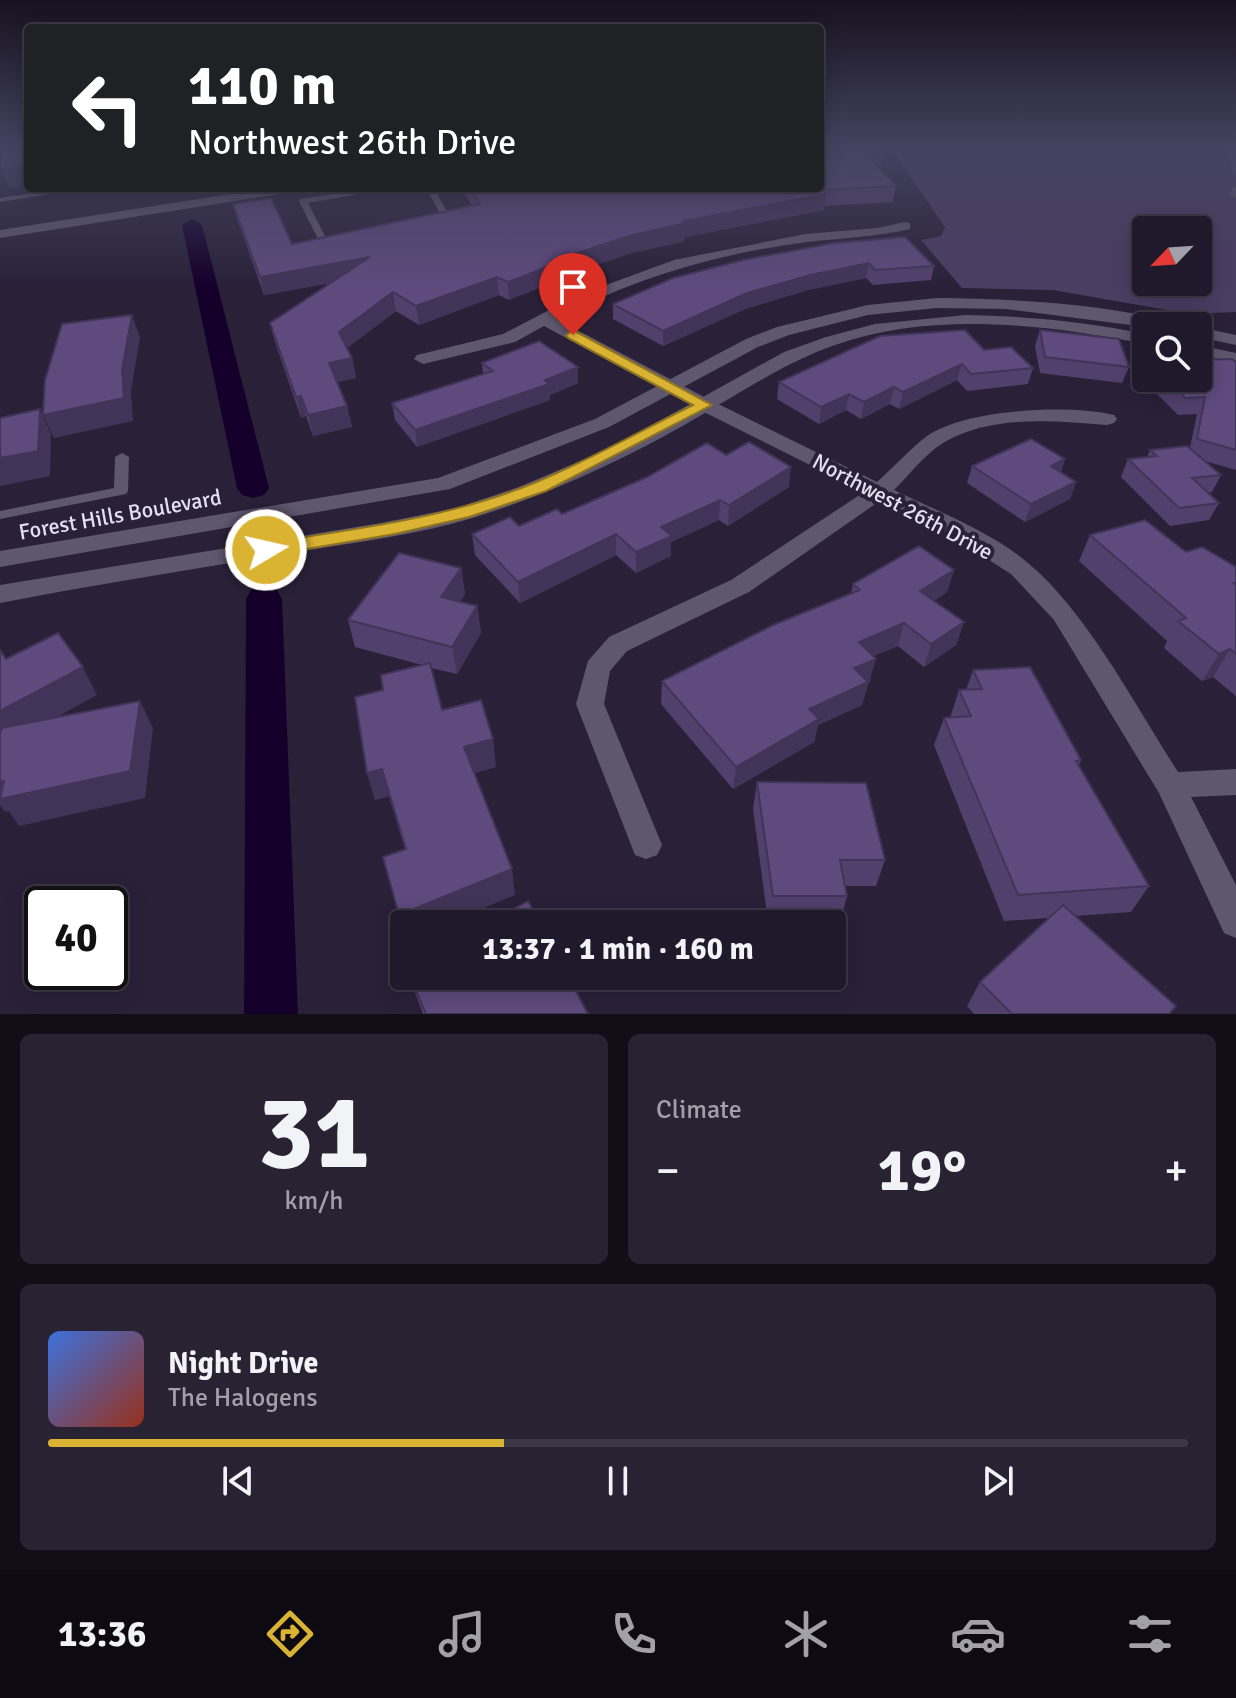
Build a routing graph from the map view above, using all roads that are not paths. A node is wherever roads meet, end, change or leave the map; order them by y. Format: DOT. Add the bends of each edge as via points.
graph roads {
  1 [pos="54,192"];
  2 [pos="193,192"];
  3 [pos="265,192"];
  4 [pos="356,192"];
  5 [pos="432,192"];
  6 [pos="0,200"];
  7 [pos="431,220"];
  8 [pos="0,221"];
  9 [pos="905,226"];
  10 [pos="0,234"];
  11 [pos="354,236"];
  12 [pos="1011,312"];
  13 [pos="1132,319"];
  14 [pos="545,320"];
  15 [pos="1212,335"];
  16 [pos="1132,336"];
  17 [pos="1236,340"];
  18 [pos="1212,353"];
  19 [pos="1236,358"];
  20 [pos="423,359"];
  21 [pos="673,387"];
  22 [pos="705,405"];
  23 [pos="1107,419"];
  24 [pos="122,457"];
  25 [pos="880,491"];
  26 [pos="270,514"];
  27 [pos="0,515"];
  28 [pos="266,550"];
  29 [pos="0,559"];
  30 [pos="0,594"];
  31 [pos="1236,782"];
  32 [pos="1170,785"];
  33 [pos="646,845"];
  34 [pos="1236,921"];
  1 -- 6 [label="lane"];
  2 -- 8 [label="street"];
  3 -- 10 [label="street"];
  4 -- 11 [label="lane" via="303,201 323,241"];
  5 -- 7 [label="lane" via="446,217"];
  9 -- 14 [label="street" via="805,238 679,263 582,299"];
  12 -- 13 [label="street, Forest Hills Boulevard"];
  12 -- 16 [label="street, Forest Hills Boulevard"];
  12 -- 21 [label="street, Forest Hills Boulevard" via="937,303 824,319 752,343"];
  12 -- 22 [label="street, Forest Hills Boulevard" via="833,340 768,367"];
  14 -- 20 [label="street" via="509,338"];
  14 -- 21 [label="street, Northwest 26th Drive"];
  15 -- 17 [label="street"];
  18 -- 19 [label="street"];
  21 -- 22 [label="street, Northwest 26th Drive"];
  21 -- 26 [label="street, Forest Hills Boulevard" via="591,428 442,484"];
  22 -- 25 [label="street, Northwest 26th Drive"];
  22 -- 28 [label="street, Forest Hills Boulevard" via="540,487 475,509"];
  23 -- 25 [label="street" via="1046,415 970,426 936,439"];
  24 -- 27 [label="lane" via="121,491"];
  25 -- 32 [label="street, Northwest 26th Drive" via="1019,568 1063,614"];
  25 -- 33 [label="street" via="740,586 618,644 597,668 590,704"];
  26 -- 28 [label="street"];
  26 -- 29 [label="street, Forest Hills Boulevard"];
  28 -- 30 [label="street, Forest Hills Boulevard"];
  31 -- 32 [label="street"];
  32 -- 34 [label="street, Northwest 26th Drive"];
}
